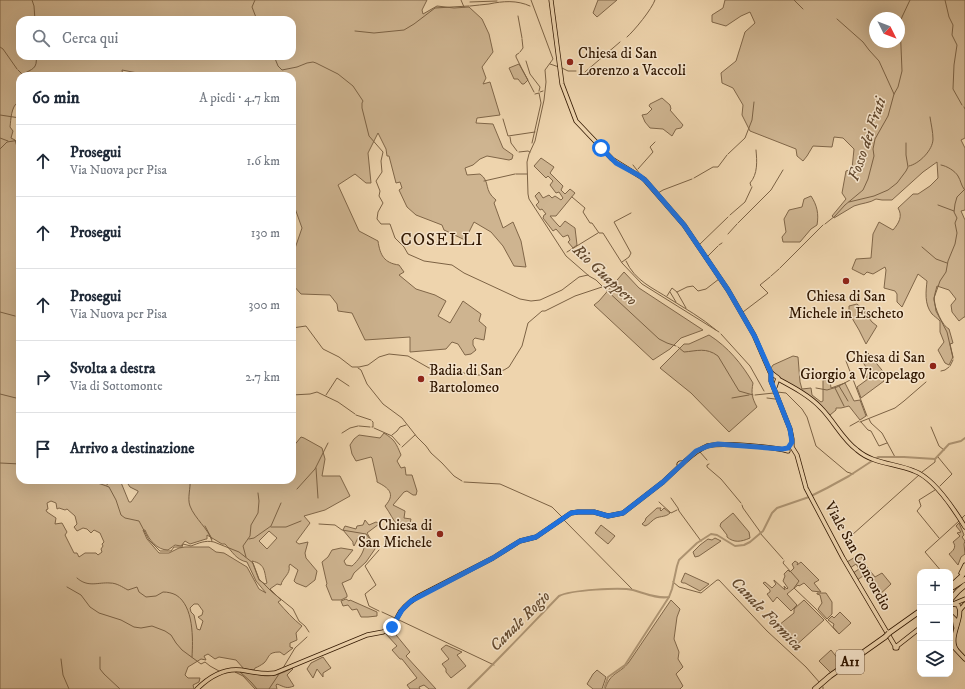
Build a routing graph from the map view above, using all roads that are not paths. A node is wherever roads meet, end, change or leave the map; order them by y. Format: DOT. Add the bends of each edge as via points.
graph roads {
  1 [pos="551,0"];
  2 [pos="775,380"];
  3 [pos="790,448"];
  4 [pos="965,527"];
  5 [pos="965,566"];
  6 [pos="965,571"];
  7 [pos="965,580"];
  8 [pos="965,585"];
  9 [pos="953,586"];
  10 [pos="953,587"];
  11 [pos="953,589"];
  12 [pos="953,589"];
  13 [pos="953,590"];
  14 [pos="965,591"];
  15 [pos="965,600"];
  16 [pos="953,603"];
  17 [pos="953,604"];
  18 [pos="965,604"];
  19 [pos="960,610"];
  20 [pos="917,614"];
  21 [pos="953,618"];
  22 [pos="956,626"];
  23 [pos="917,630"];
  24 [pos="954,635"];
  25 [pos="953,646"];
  26 [pos="956,649"];
  27 [pos="965,659"];
  28 [pos="197,689"];
  29 [pos="817,689"];
  1 -- 2 [label="main road" via="562,84 576,122 614,161 644,179 684,225 728,290 754,335"];
  2 -- 3 [label="main road" via="776,391 790,429"];
  2 -- 4 [label="main road" via="783,382 817,404 861,454 925,476"];
  3 -- 23 [label="main road, Viale San Concordio" via="797,457 809,493 841,554 896,646"];
  3 -- 28 [label="main road" via="713,444 700,449 623,513 608,516 594,512 574,512 536,537 517,542 493,558 411,601 390,629 384,632 367,635 275,674 226,671"];
  5 -- 9 [label="main road"];
  6 -- 10 [label="highway"];
  7 -- 11 [label="highway"];
  8 -- 12 [label="highway"];
  13 -- 14 [label="highway"];
  15 -- 16 [label="main road"];
  17 -- 19 [label="main road" via="958,605"];
  18 -- 19 [label="main road"];
  19 -- 22 [label="main road"];
  20 -- 29 [label="highway, A11" via="839,670"];
  21 -- 22 [label="highway"];
  22 -- 24 [label="main road"];
  24 -- 26 [label="main road"];
  25 -- 26 [label="main road"];
  26 -- 27 [label="main road"];
}
